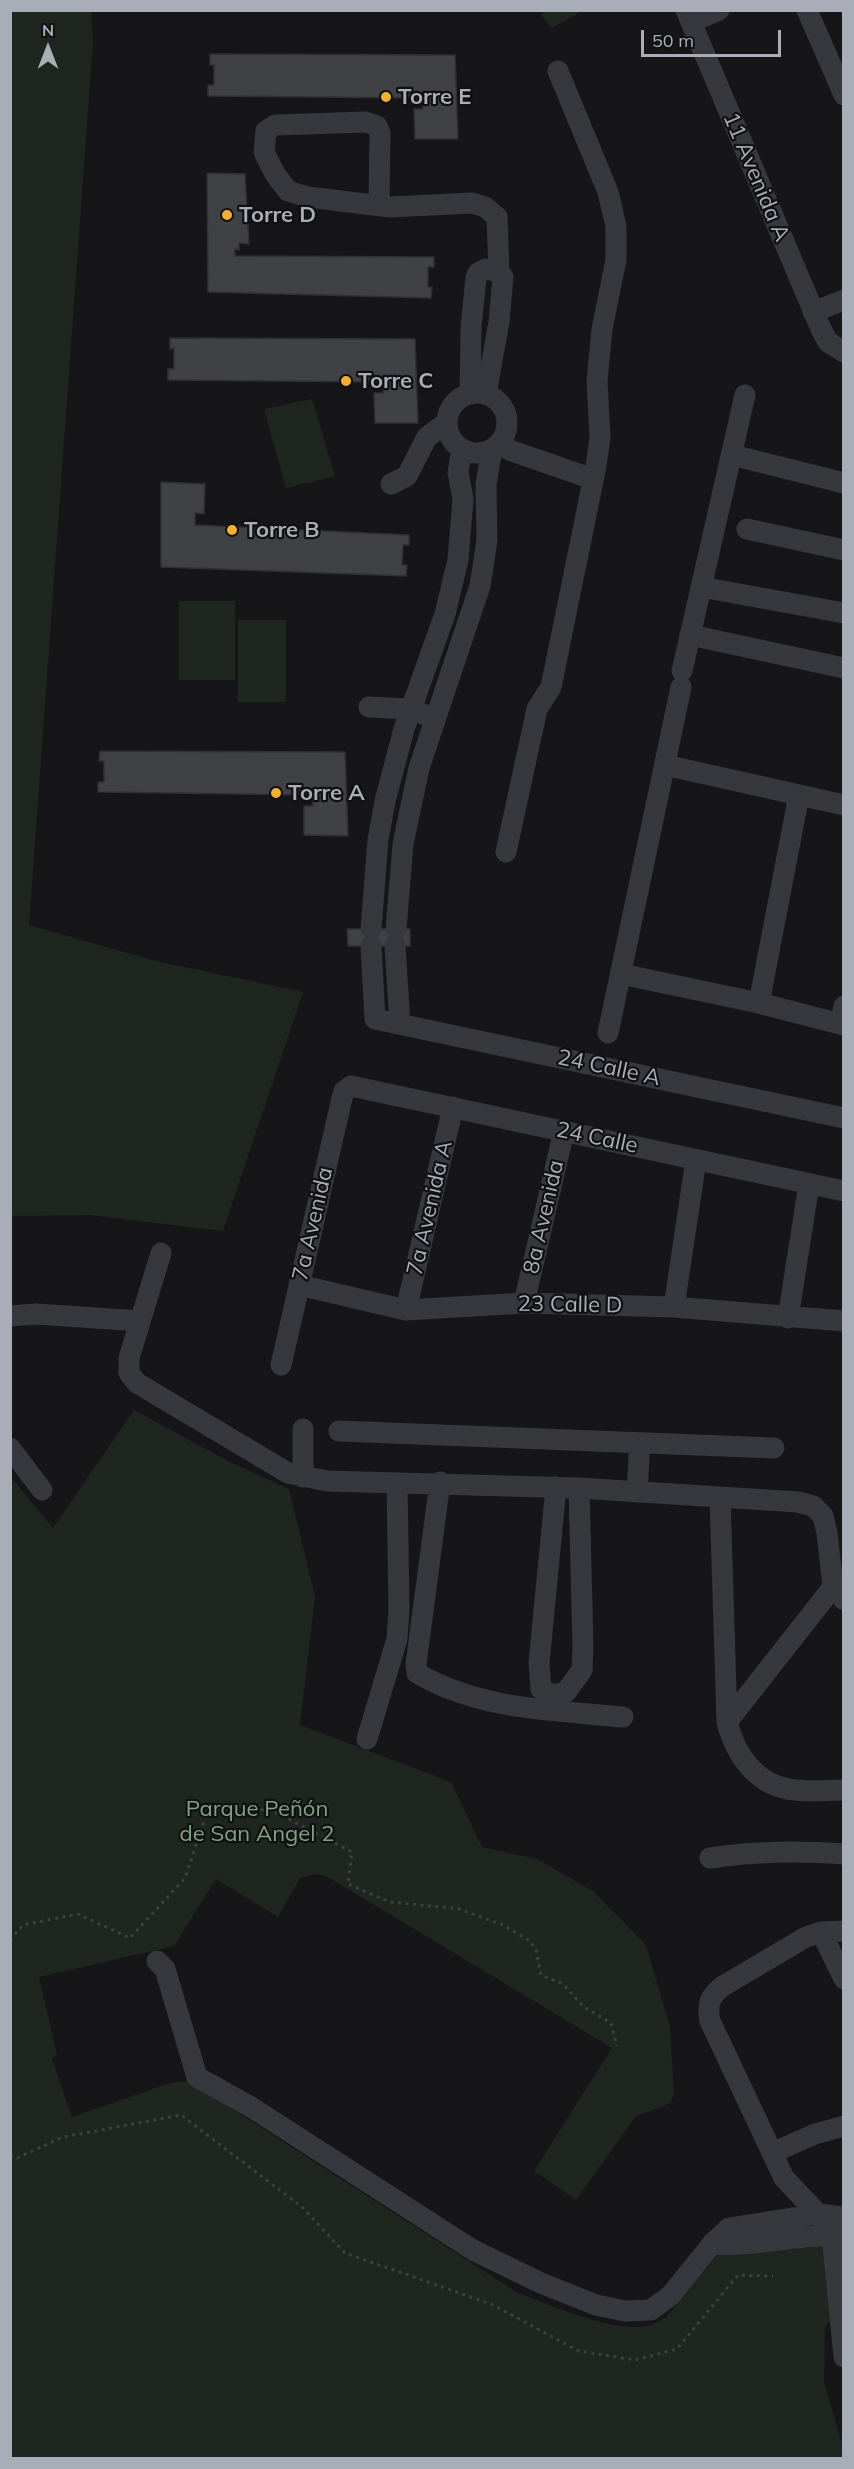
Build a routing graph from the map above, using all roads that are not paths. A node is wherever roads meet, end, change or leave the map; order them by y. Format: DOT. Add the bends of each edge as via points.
graph roads {
  1 [pos="719,10"];
  2 [pos="807,10"];
  3 [pos="689,16"];
  4 [pos="558,71"];
  5 [pos="843,95"];
  6 [pos="379,205"];
  7 [pos="843,300"];
  8 [pos="813,312"];
  9 [pos="836,347"];
  10 [pos="478,394"];
  11 [pos="745,395"];
  12 [pos="446,423"];
  13 [pos="499,441"];
  14 [pos="462,449"];
  15 [pos="732,455"];
  16 [pos="594,472"];
  17 [pos="843,483"];
  18 [pos="391,484"];
  19 [pos="747,529"];
  20 [pos="843,550"];
  21 [pos="701,587"];
  22 [pos="843,613"];
  23 [pos="690,635"];
  24 [pos="843,668"];
  25 [pos="369,707"];
  26 [pos="411,709"];
  27 [pos="434,718"];
  28 [pos="665,765"];
  29 [pos="799,795"];
  30 [pos="843,806"];
  31 [pos="378,840"];
  32 [pos="403,844"];
  33 [pos="506,852"];
  34 [pos="621,974"];
  35 [pos="759,1003"];
  36 [pos="842,1018"];
  37 [pos="400,1024"];
  38 [pos="608,1033"];
  39 [pos="351,1086"];
  40 [pos="453,1107"];
  41 [pos="843,1118"];
  42 [pos="564,1131"];
  43 [pos="696,1160"];
  44 [pos="808,1184"];
  45 [pos="843,1191"];
  46 [pos="161,1253"];
  47 [pos="299,1285"];
  48 [pos="524,1303"];
  49 [pos="674,1307"];
  50 [pos="406,1310"];
  51 [pos="10,1316"];
  52 [pos="788,1318"];
  53 [pos="140,1321"];
  54 [pos="843,1321"];
  55 [pos="281,1365"];
  56 [pos="303,1429"];
  57 [pos="339,1431"];
  58 [pos="640,1443"];
  59 [pos="10,1448"];
  60 [pos="774,1448"];
  61 [pos="303,1478"];
  62 [pos="440,1482"];
  63 [pos="397,1483"];
  64 [pos="556,1487"];
  65 [pos="579,1488"];
  66 [pos="42,1490"];
  67 [pos="637,1492"];
  68 [pos="720,1497"];
  69 [pos="838,1593"];
  70 [pos="623,1717"];
  71 [pos="727,1722"];
  72 [pos="367,1739"];
  73 [pos="840,1785"];
  74 [pos="843,1854"];
  75 [pos="710,1858"];
  76 [pos="843,1931"];
  77 [pos="821,1932"];
  78 [pos="157,1961"];
  79 [pos="843,1979"];
  80 [pos="843,2126"];
  81 [pos="772,2153"];
  82 [pos="818,2214"];
  83 [pos="840,2229"];
  84 [pos="712,2244"];
  85 [pos="843,2357"];
  1 -- 3 [label="street"];
  2 -- 5 [label="street"];
  3 -- 8 [label="street, 11 Avenida A"];
  4 -- 16 [label="street" via="608,192 615,226 616,260 602,329 597,381 600,438"];
  6 -- 6 [label="street" via="377,126 366,122 275,125 266,131 264,152 288,191"];
  6 -- 10 [label="street" via="472,203 492,211 496,217 499,272 503,277 499,322"];
  7 -- 8 [label="street"];
  8 -- 9 [label="street, 11 Avenida A"];
  10 -- 12 [label="street" via="456,401"];
  10 -- 13 [label="street" via="499,403 503,409"];
  11 -- 15 [label="street"];
  12 -- 14 [label="street" via="451,438"];
  12 -- 18 [label="street" via="427,437 408,476"];
  13 -- 14 [label="street" via="478,453"];
  13 -- 16 [label="street" via="512,451"];
  13 -- 27 [label="street" via="486,484 487,540 480,586"];
  14 -- 26 [label="street" via="458,472 463,499 458,560 445,614"];
  15 -- 17 [label="street"];
  15 -- 21 [label="street"];
  16 -- 33 [label="street" via="551,687 537,709"];
  19 -- 20 [label="street"];
  21 -- 22 [label="street"];
  21 -- 23 [label="street"];
  23 -- 24 [label="street"];
  23 -- 28 [label="street"];
  25 -- 26 [label="street"];
  26 -- 27 [label="street"];
  26 -- 31 [label="street" via="394,762"];
  27 -- 32 [label="street"];
  28 -- 29 [label="street"];
  28 -- 34 [label="street"];
  29 -- 30 [label="street"];
  29 -- 35 [label="street"];
  31 -- 32 [label="street"];
  31 -- 37 [label="street, 24 Calle A" via="371,938 375,1019"];
  32 -- 37 [label="street" via="395,937"];
  34 -- 35 [label="street"];
  34 -- 38 [label="street"];
  35 -- 36 [label="street"];
  37 -- 41 [label="street, 24 Calle A"];
  39 -- 40 [label="street, 24 Calle"];
  39 -- 47 [label="street, 7a Avenida" via="342,1098"];
  40 -- 42 [label="street, 24 Calle"];
  40 -- 50 [label="street, 7a Avenida A"];
  42 -- 43 [label="street, 24 Calle"];
  42 -- 48 [label="street, 8a Avenida"];
  43 -- 44 [label="street, 24 Calle"];
  43 -- 49 [label="street"];
  44 -- 45 [label="street, 24 Calle"];
  44 -- 52 [label="street"];
  46 -- 53 [label="street"];
  47 -- 50 [label="street, 23 Calle D"];
  47 -- 55 [label="street, 7a Avenida"];
  48 -- 49 [label="street, 23 Calle D"];
  48 -- 50 [label="street, 23 Calle D"];
  49 -- 52 [label="street, 23 Calle D"];
  51 -- 53 [label="street"];
  52 -- 54 [label="street, 23 Calle D"];
  53 -- 61 [label="street" via="129,1358 129,1373 137,1383 270,1464"];
  56 -- 61 [label="street"];
  57 -- 58 [label="street"];
  58 -- 60 [label="street"];
  58 -- 67 [label="street"];
  59 -- 66 [label="street"];
  61 -- 63 [label="street"];
  62 -- 63 [label="street"];
  62 -- 64 [label="street"];
  62 -- 70 [label="street" via="417,1673 466,1695 509,1706"];
  63 -- 72 [label="street" via="397,1639"];
  64 -- 65 [label="street"];
  64 -- 65 [label="street" via="539,1663 541,1689 552,1695 566,1692 582,1670"];
  65 -- 67 [label="street"];
  67 -- 68 [label="street"];
  68 -- 69 [label="street" via="813,1506 823,1516"];
  68 -- 71 [label="street"];
  69 -- 71 [label="street"];
  71 -- 73 [label="street" via="733,1743 757,1776 795,1790"];
  74 -- 75 [label="street" via="788,1851"];
  76 -- 77 [label="street"];
  77 -- 79 [label="street"];
  77 -- 81 [label="street" via="723,1986 707,2006 710,2021"];
  78 -- 84 [label="street" via="165,1969 197,2077 251,2107 473,2250 563,2292 625,2311 651,2310 671,2295"];
  80 -- 81 [label="street"];
  81 -- 82 [label="street" via="784,2178"];
  82 -- 83 [label="street"];
  82 -- 84 [label="street" via="729,2228"];
  83 -- 84 [label="street" via="735,2246"];
  83 -- 85 [label="street"];
}
